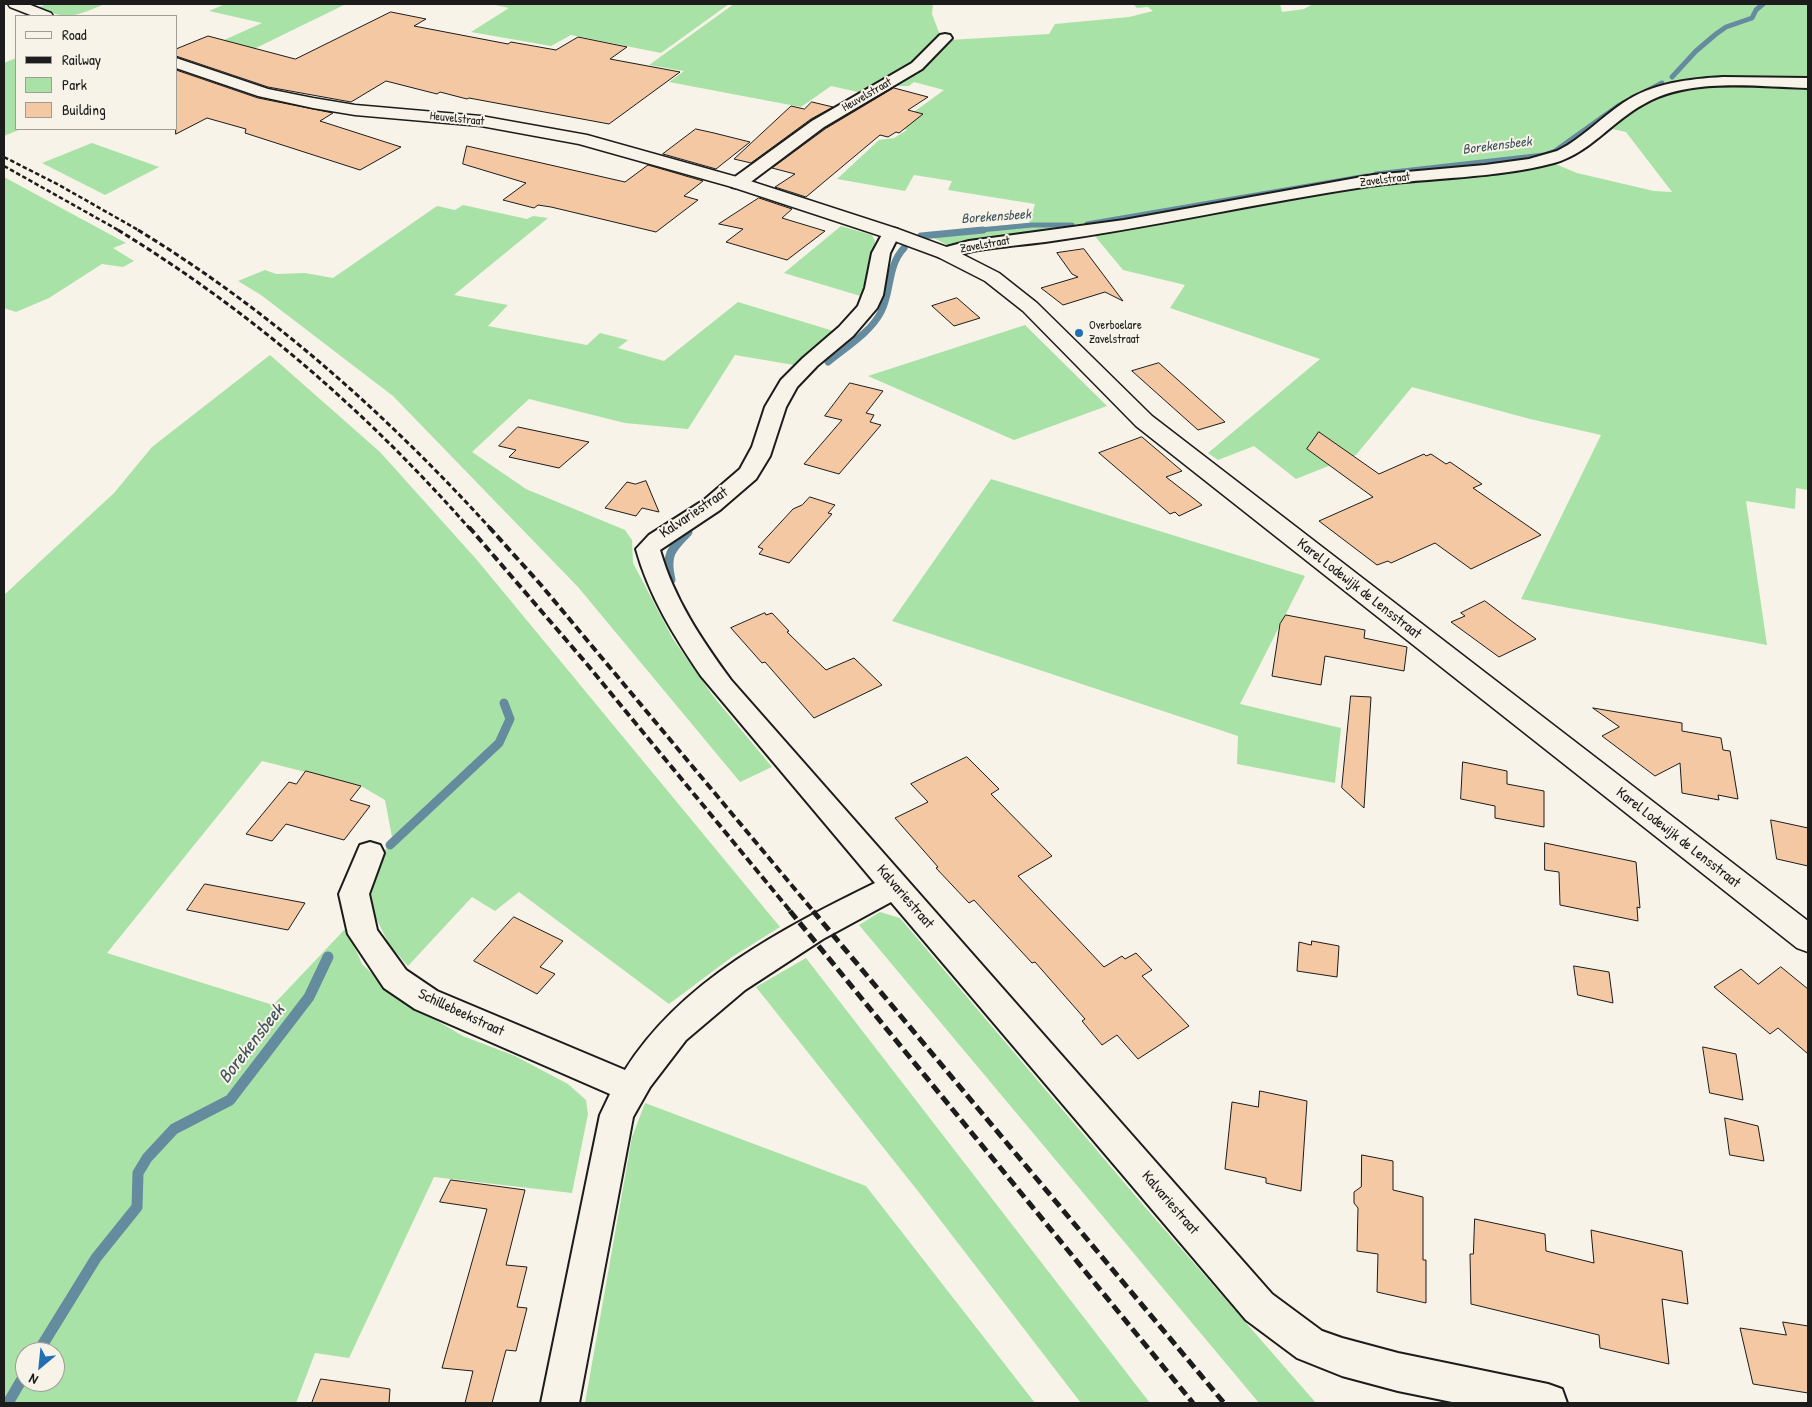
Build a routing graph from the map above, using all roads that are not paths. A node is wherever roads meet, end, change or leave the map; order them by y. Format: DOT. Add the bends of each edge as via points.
graph roads {
  1 [pos="15,4"];
  2 [pos="43,15"];
  3 [pos="945,38"];
  4 [pos="178,64"];
  5 [pos="1808,83"];
  6 [pos="738,184"];
  7 [pos="902,237"];
  8 [pos="945,253"];
  9 [pos="370,853"];
  10 [pos="895,886"];
  11 [pos="1808,939"];
  12 [pos="631,1088"];
  13 [pos="560,1403"];
  14 [pos="1548,1403"];
  1 -- 2 [label="street"];
  3 -- 6 [label="street, Heuvelstraat" via="917,66 818,124"];
  4 -- 6 [label="street, Heuvelstraat" via="264,93 313,103 481,121 581,139"];
  5 -- 8 [label="street, Zavelstraat" via="1695,84 1659,92 1641,98 1553,159 1373,180 1123,225 969,246"];
  6 -- 7 [label="street, Heuvelstraat"];
  7 -- 8 [label="street, Karel Lodewijk de Lensstraat"];
  7 -- 10 [label="street, Kalvariestraat" via="881,252 875,292 854,325 788,385 771,417 763,450 748,474 703,511 656,539 648,549 654,574 687,637 722,686"];
  8 -- 11 [label="street, Karel Lodewijk de Lensstraat" via="1012,291 1144,421"];
  9 -- 12 [label="street, Schillebeekstraat" via="354,894 363,934 396,979 426,1000"];
  10 -- 12 [label="street" via="778,951 730,984 684,1021"];
  10 -- 14 [label="street, Kalvariestraat" via="1259,1307 1310,1345 1342,1357"];
  12 -- 13 [label="street" via="617,1115"];
}
